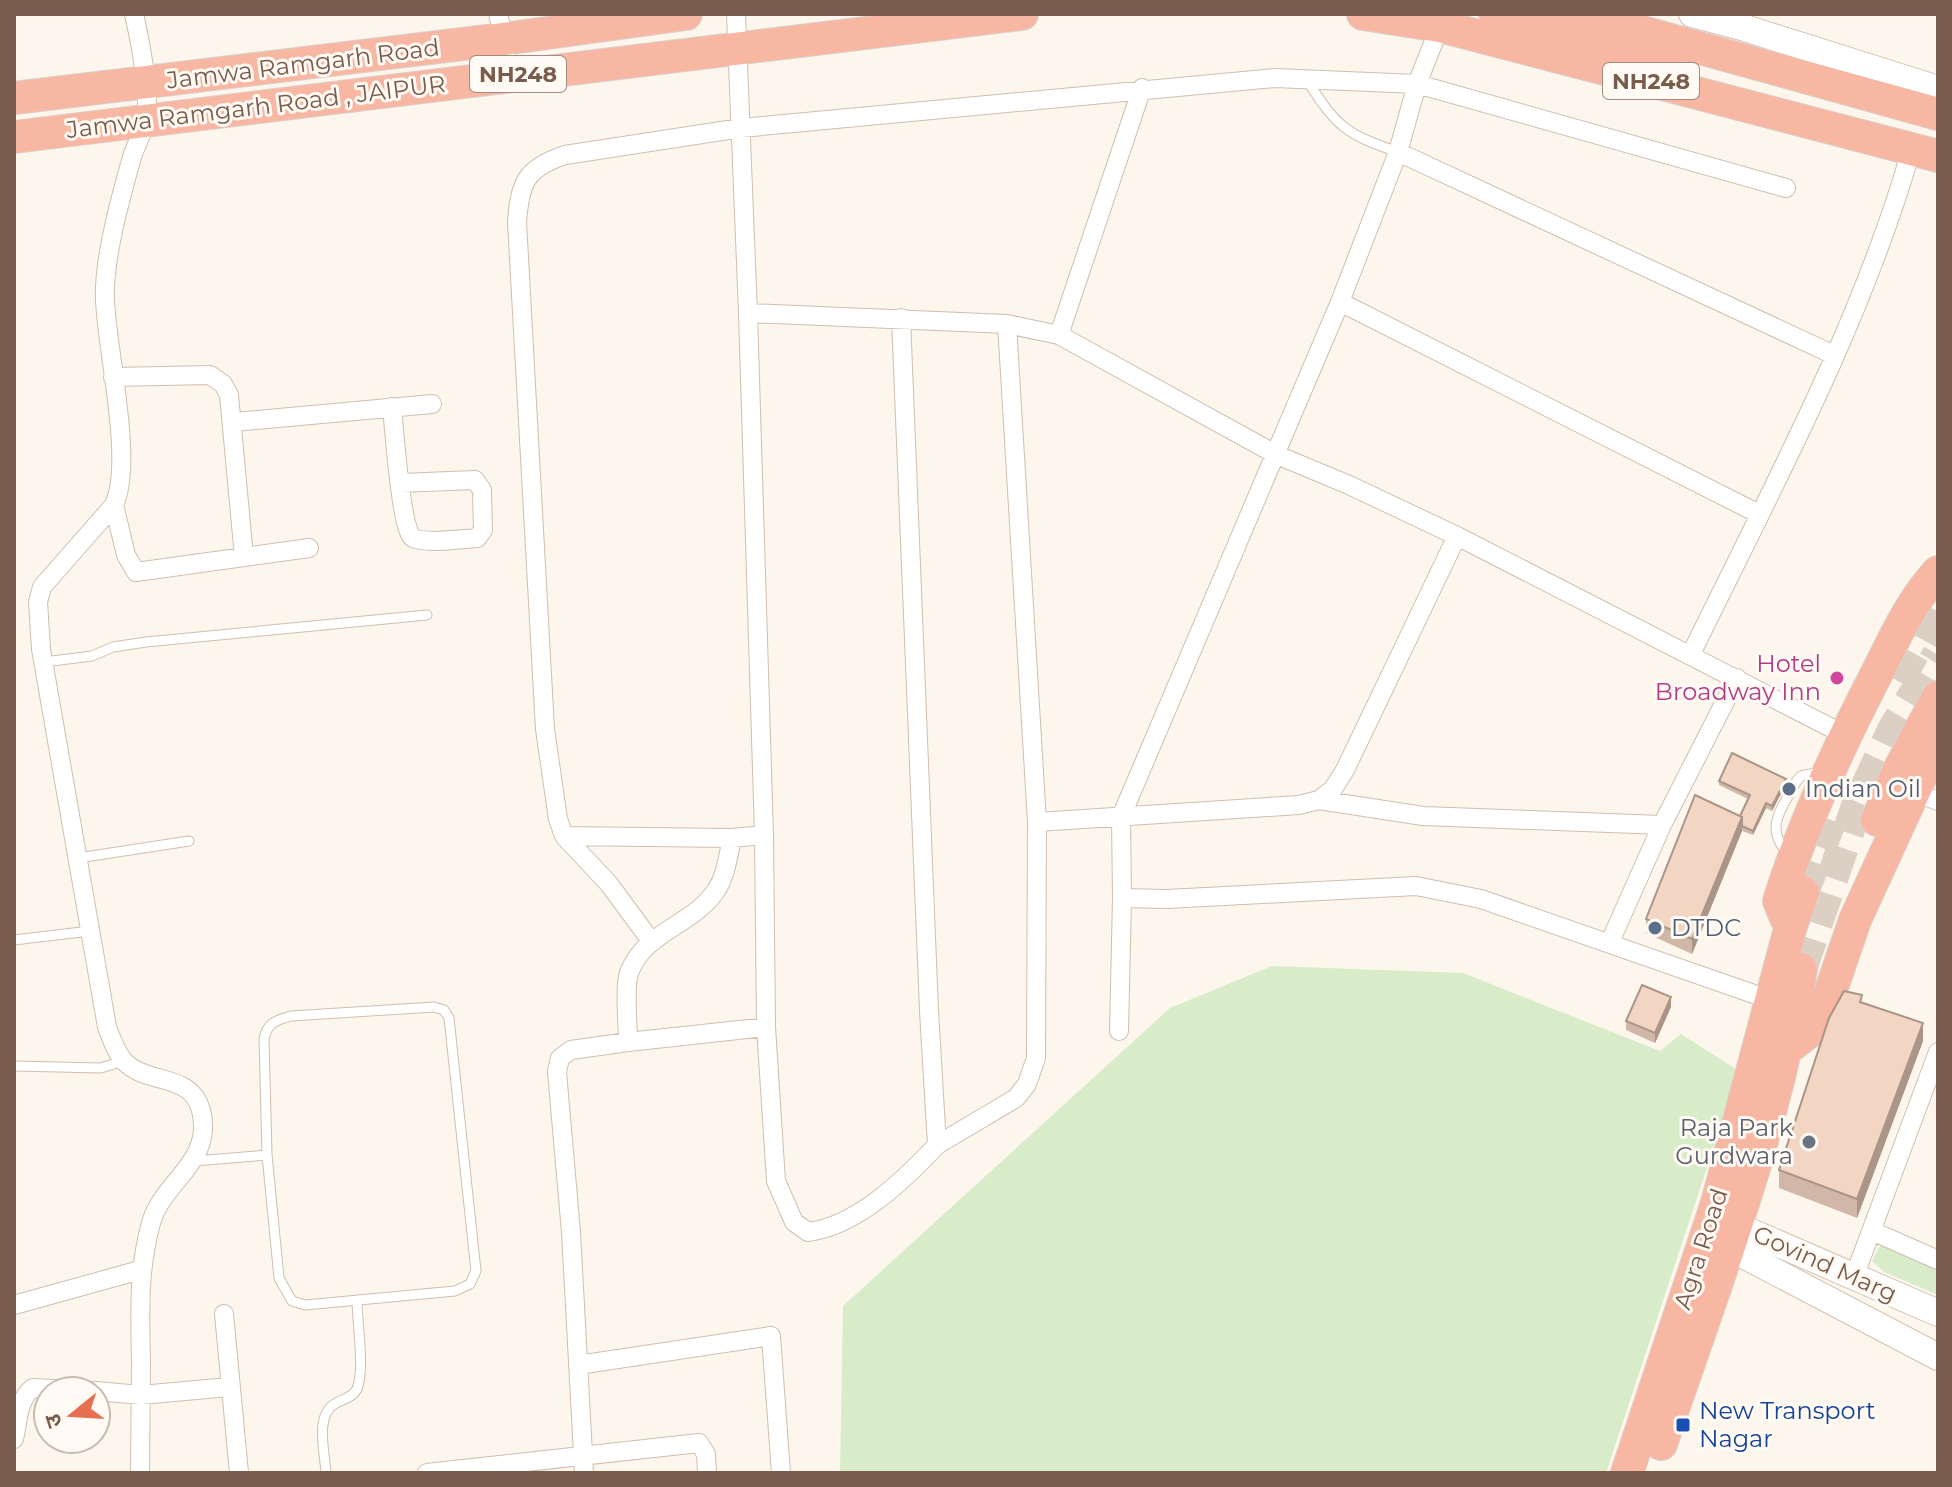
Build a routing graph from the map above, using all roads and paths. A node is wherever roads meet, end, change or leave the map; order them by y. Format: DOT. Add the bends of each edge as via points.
graph roads {
  1 [pos="134,14"];
  2 [pos="686,14"];
  3 [pos="736,14"];
  4 [pos="1022,14"];
  5 [pos="1363,14"];
  6 [pos="1577,14"];
  7 [pos="1692,14"];
  8 [pos="1497,15"];
  9 [pos="1746,21"];
  10 [pos="1440,26"];
  11 [pos="501,27"];
  12 [pos="739,47"];
  13 [pos="508,75"];
  14 [pos="1307,79"];
  15 [pos="145,83"];
  16 [pos="1417,84"];
  17 [pos="1142,88"];
  18 [pos="1938,89"];
  19 [pos="14,98"];
  20 [pos="1938,114"];
  21 [pos="146,120"];
  22 [pos="741,128"];
  23 [pos="14,137"];
  24 [pos="1929,149"];
  25 [pos="1398,152"];
  26 [pos="1786,188"];
  27 [pos="1340,302"];
  28 [pos="748,313"];
  29 [pos="901,318"];
  30 [pos="1007,324"];
  31 [pos="1059,335"];
  32 [pos="1834,355"];
  33 [pos="113,377"];
  34 [pos="432,404"];
  35 [pos="392,407"];
  36 [pos="234,422"];
  37 [pos="1277,455"];
  38 [pos="400,483"];
  39 [pos="114,505"];
  40 [pos="1759,514"];
  41 [pos="1457,536"];
  42 [pos="309,548"];
  43 [pos="244,557"];
  44 [pos="1938,572"];
  45 [pos="427,615"];
  46 [pos="1691,654"];
  47 [pos="44,662"];
  48 [pos="1737,678"];
  49 [pos="1938,697"];
  50 [pos="1845,735"];
  51 [pos="1938,739"];
  52 [pos="1926,797"];
  53 [pos="1319,800"];
  54 [pos="1121,817"];
  55 [pos="1037,822"];
  56 [pos="1662,825"];
  57 [pos="764,835"];
  58 [pos="564,836"];
  59 [pos="732,838"];
  60 [pos="189,841"];
  61 [pos="78,858"];
  62 [pos="1803,892"];
  63 [pos="1122,898"];
  64 [pos="1790,929"];
  65 [pos="90,931"];
  66 [pos="14,940"];
  67 [pos="651,941"];
  68 [pos="1610,942"];
  69 [pos="1801,969"];
  70 [pos="1782,1006"];
  71 [pos="766,1027"];
  72 [pos="1119,1031"];
  73 [pos="628,1042"];
  74 [pos="1784,1051"];
  75 [pos="1938,1052"];
  76 [pos="123,1061"];
  77 [pos="14,1066"];
  78 [pos="937,1145"];
  79 [pos="267,1155"];
  80 [pos="194,1161"];
  81 [pos="1872,1231"];
  82 [pos="1720,1232"];
  83 [pos="1938,1260"];
  84 [pos="140,1270"];
  85 [pos="1854,1277"];
  86 [pos="357,1300"];
  87 [pos="14,1305"];
  88 [pos="1938,1313"];
  89 [pos="224,1314"];
  90 [pos="1938,1357"];
  91 [pos="578,1365"];
  92 [pos="229,1387"];
  93 [pos="112,1393"];
  94 [pos="141,1395"];
  95 [pos="18,1402"];
  96 [pos="14,1439"];
  97 [pos="584,1465"];
  98 [pos="458,1471"];
  99 [pos="140,1473"];
  100 [pos="239,1473"];
  101 [pos="326,1473"];
  102 [pos="427,1473"];
  103 [pos="707,1473"];
  104 [pos="781,1473"];
  105 [pos="1627,1473"];
  106 [pos="1650,1473"];
  1 -- 15 [label="street"];
  2 -- 11 [label="highway, Jamwa Ramgarh Road / NH248"];
  3 -- 12 [label="street"];
  4 -- 12 [label="highway, Jamwa Ramgarh Road , JAIPUR / NH248"];
  5 -- 10 [label="highway, NH248"];
  6 -- 20 [label="highway, NH248"];
  7 -- 9 [label="street"];
  8 -- 24 [label="highway"];
  9 -- 18 [label="street"];
  10 -- 16 [label="street"];
  10 -- 24 [label="highway, NH248"];
  11 -- 13 [label="street"];
  11 -- 15 [label="highway, Jamwa Ramgarh Road / NH248"];
  12 -- 13 [label="highway, Jamwa Ramgarh Road , JAIPUR / NH248"];
  12 -- 22 [label="street"];
  13 -- 21 [label="highway, Jamwa Ramgarh Road , JAIPUR / NH248"];
  14 -- 16 [label="street"];
  14 -- 17 [label="street"];
  14 -- 25 [label="lane" via="1342,126 1360,139"];
  15 -- 19 [label="highway, Jamwa Ramgarh Road / NH248"];
  15 -- 21 [label="street"];
  16 -- 25 [label="street"];
  16 -- 26 [label="street"];
  17 -- 22 [label="street"];
  17 -- 31 [label="street"];
  21 -- 23 [label="highway, Jamwa Ramgarh Road , JAIPUR / NH248"];
  21 -- 33 [label="street" via="132,155 108,258 105,298"];
  22 -- 28 [label="street"];
  22 -- 58 [label="street" via="565,155 529,174 519,197 545,729"];
  24 -- 32 [label="street" via="1896,202"];
  25 -- 27 [label="street"];
  25 -- 32 [label="street"];
  27 -- 37 [label="street"];
  27 -- 40 [label="street"];
  28 -- 29 [label="street"];
  28 -- 57 [label="street"];
  29 -- 30 [label="street"];
  29 -- 78 [label="street"];
  30 -- 31 [label="street"];
  30 -- 55 [label="street"];
  31 -- 37 [label="street"];
  32 -- 40 [label="street"];
  33 -- 36 [label="street" via="210,375 229,395"];
  33 -- 39 [label="street" via="121,462 121,490"];
  34 -- 35 [label="street"];
  35 -- 36 [label="street"];
  35 -- 38 [label="street"];
  36 -- 43 [label="street"];
  37 -- 41 [label="street"];
  37 -- 54 [label="street"];
  38 -- 38 [label="street" via="475,480 482,490 481,535 412,537 405,525"];
  39 -- 43 [label="street" via="126,555 136,572"];
  39 -- 47 [label="street" via="42,587 38,621"];
  40 -- 46 [label="street"];
  41 -- 46 [label="street"];
  41 -- 53 [label="street" via="1345,770"];
  42 -- 43 [label="street"];
  44 -- 50 [label="highway" via="1924,588"];
  45 -- 47 [label="lane" via="146,642"];
  46 -- 48 [label="street"];
  47 -- 61 [label="street"];
  48 -- 50 [label="street"];
  48 -- 56 [label="street"];
  49 -- 70 [label="highway" via="1858,864 1807,997"];
  50 -- 64 [label="highway" via="1813,804 1779,901"];
  51 -- 52 [label="highway"];
  52 -- 74 [label="highway" via="1855,920 1823,1010 1811,1030"];
  53 -- 54 [label="street"];
  53 -- 56 [label="street" via="1423,816"];
  54 -- 55 [label="street"];
  54 -- 63 [label="street"];
  55 -- 78 [label="street" via="1032,1073 1016,1098"];
  56 -- 68 [label="street"];
  57 -- 59 [label="street"];
  57 -- 71 [label="street"];
  58 -- 59 [label="street"];
  58 -- 67 [label="street" via="609,884"];
  59 -- 67 [label="street" via="716,892"];
  60 -- 61 [label="lane"];
  61 -- 65 [label="street"];
  62 -- 64 [label="highway, Agra Road"];
  63 -- 68 [label="street" via="1416,886 1481,899"];
  63 -- 72 [label="street"];
  64 -- 70 [label="highway, Agra Road"];
  65 -- 66 [label="lane"];
  65 -- 76 [label="street" via="107,1027"];
  67 -- 73 [label="street" via="628,975"];
  68 -- 70 [label="street"];
  69 -- 70 [label="highway"];
  70 -- 74 [label="highway"];
  70 -- 82 [label="highway, Agra Road"];
  71 -- 73 [label="street"];
  71 -- 78 [label="street" via="776,1181 794,1222 808,1232 851,1219"];
  73 -- 91 [label="street" via="571,1050 560,1058 557,1072"];
  74 -- 82 [label="highway" via="1769,1117"];
  75 -- 81 [label="street"];
  76 -- 77 [label="lane" via="101,1068"];
  76 -- 80 [label="street" via="140,1073 192,1091 201,1111 202,1141"];
  79 -- 80 [label="lane"];
  79 -- 86 [label="lane" via="279,1278 285,1291 292,1301 305,1305"];
  79 -- 86 [label="lane" via="264,1039 276,1020 444,1010 476,1271 470,1284 455,1291"];
  80 -- 84 [label="street" via="155,1212"];
  81 -- 83 [label="street"];
  81 -- 85 [label="street"];
  82 -- 85 [label="street, Govind Marg"];
  82 -- 90 [label="street, Govind Marg"];
  82 -- 105 [label="highway, Agra Road"];
  82 -- 106 [label="highway"];
  84 -- 87 [label="street"];
  84 -- 94 [label="street"];
  85 -- 88 [label="street, Govind Marg"];
  86 -- 101 [label="lane" via="359,1377 356,1390 332,1405 322,1423"];
  89 -- 92 [label="street"];
  91 -- 97 [label="street"];
  91 -- 104 [label="street" via="771,1336"];
  92 -- 94 [label="street"];
  92 -- 100 [label="street"];
  93 -- 94 [label="street"];
  94 -- 99 [label="street"];
  95 -- 96 [label="street"];
  97 -- 98 [label="street"];
  97 -- 103 [label="street" via="699,1443"];
  98 -- 102 [label="street"];
}
